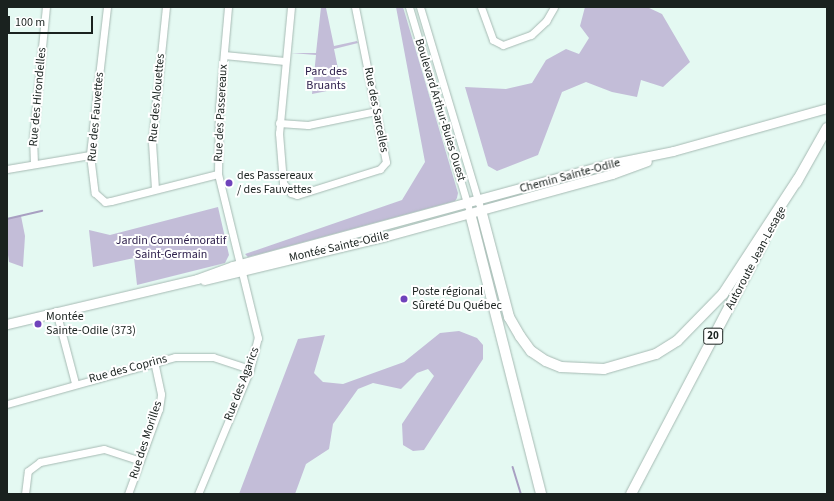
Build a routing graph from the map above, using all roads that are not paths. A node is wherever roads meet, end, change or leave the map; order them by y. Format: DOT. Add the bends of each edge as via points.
graph roads {
  1 [pos="46,7"];
  2 [pos="107,7"];
  3 [pos="166,7"];
  4 [pos="228,7"];
  5 [pos="291,7"];
  6 [pos="355,7"];
  7 [pos="409,7"];
  8 [pos="420,7"];
  9 [pos="480,7"];
  10 [pos="554,7"];
  11 [pos="224,55"];
  12 [pos="285,61"];
  13 [pos="827,108"];
  14 [pos="376,111"];
  15 [pos="279,123"];
  16 [pos="827,128"];
  17 [pos="90,155"];
  18 [pos="34,164"];
  19 [pos="7,169"];
  20 [pos="218,174"];
  21 [pos="798,178"];
  22 [pos="154,189"];
  23 [pos="479,205"];
  24 [pos="469,208"];
  25 [pos="241,268"];
  26 [pos="56,311"];
  27 [pos="7,324"];
  28 [pos="154,362"];
  29 [pos="250,368"];
  30 [pos="75,383"];
  31 [pos="7,404"];
  32 [pos="140,461"];
  33 [pos="25,494"];
  34 [pos="128,494"];
  35 [pos="198,494"];
  36 [pos="541,494"];
  37 [pos="631,494"];
  1 -- 18 [label="street, Rue des Hirondelles" via="33,139"];
  2 -- 17 [label="street, Rue des Fauvettes"];
  3 -- 22 [label="street, Rue des Alouettes" via="152,142"];
  4 -- 11 [label="street, Rue des Passereaux"];
  5 -- 12 [label="street, Rue des Sarcelles"];
  6 -- 14 [label="street, Rue des Sarcelles"];
  7 -- 24 [label="street, Boulevard Arthur-Buies Ouest"];
  8 -- 23 [label="street, Boulevard Arthur-Buies Ouest"];
  9 -- 10 [label="street" via="493,40 503,46 531,35 546,21"];
  11 -- 12 [label="street"];
  11 -- 20 [label="street, Rue des Passereaux" via="219,108"];
  12 -- 15 [label="street, Rue des Sarcelles"];
  13 -- 23 [label="main road, Chemin Sainte-Odile" via="673,151 612,174"];
  14 -- 15 [label="street" via="308,125"];
  14 -- 15 [label="street, Rue des Sarcelles" via="386,162 384,166 297,195 291,193 283,183"];
  16 -- 21 [label="highway, Autoroute Jean-Lesage / 20"];
  17 -- 18 [label="street"];
  17 -- 22 [label="street, Rue des Fauvettes" via="95,193 105,202"];
  18 -- 19 [label="street"];
  20 -- 22 [label="street, Rue des Fauvettes"];
  20 -- 25 [label="street, Rue des Passereaux"];
  21 -- 23 [label="highway" via="723,294 677,341 656,354 604,369 561,367 531,351 509,317"];
  21 -- 37 [label="highway, Autoroute Jean-Lesage / 20"];
  23 -- 24 [label="main road, Montée Sainte-Odile"];
  24 -- 25 [label="main road, Montée Sainte-Odile" via="383,237"];
  24 -- 36 [label="highway"];
  25 -- 26 [label="main road, Montée Sainte-Odile" via="208,280 197,279"];
  25 -- 29 [label="street, Rue des Agarics" via="258,338"];
  26 -- 27 [label="main road, Montée Sainte-Odile"];
  26 -- 30 [label="street"];
  28 -- 29 [label="street, Rue des Coprins" via="174,357 198,356 228,360"];
  28 -- 30 [label="street, Rue des Coprins"];
  28 -- 32 [label="street, Rue des Morilles" via="160,402"];
  29 -- 35 [label="street, Rue des Agarics"];
  30 -- 31 [label="street, Rue des Coprins"];
  32 -- 33 [label="street" via="104,449 40,462 28,471"];
  32 -- 34 [label="street, Rue des Morilles"];
}
